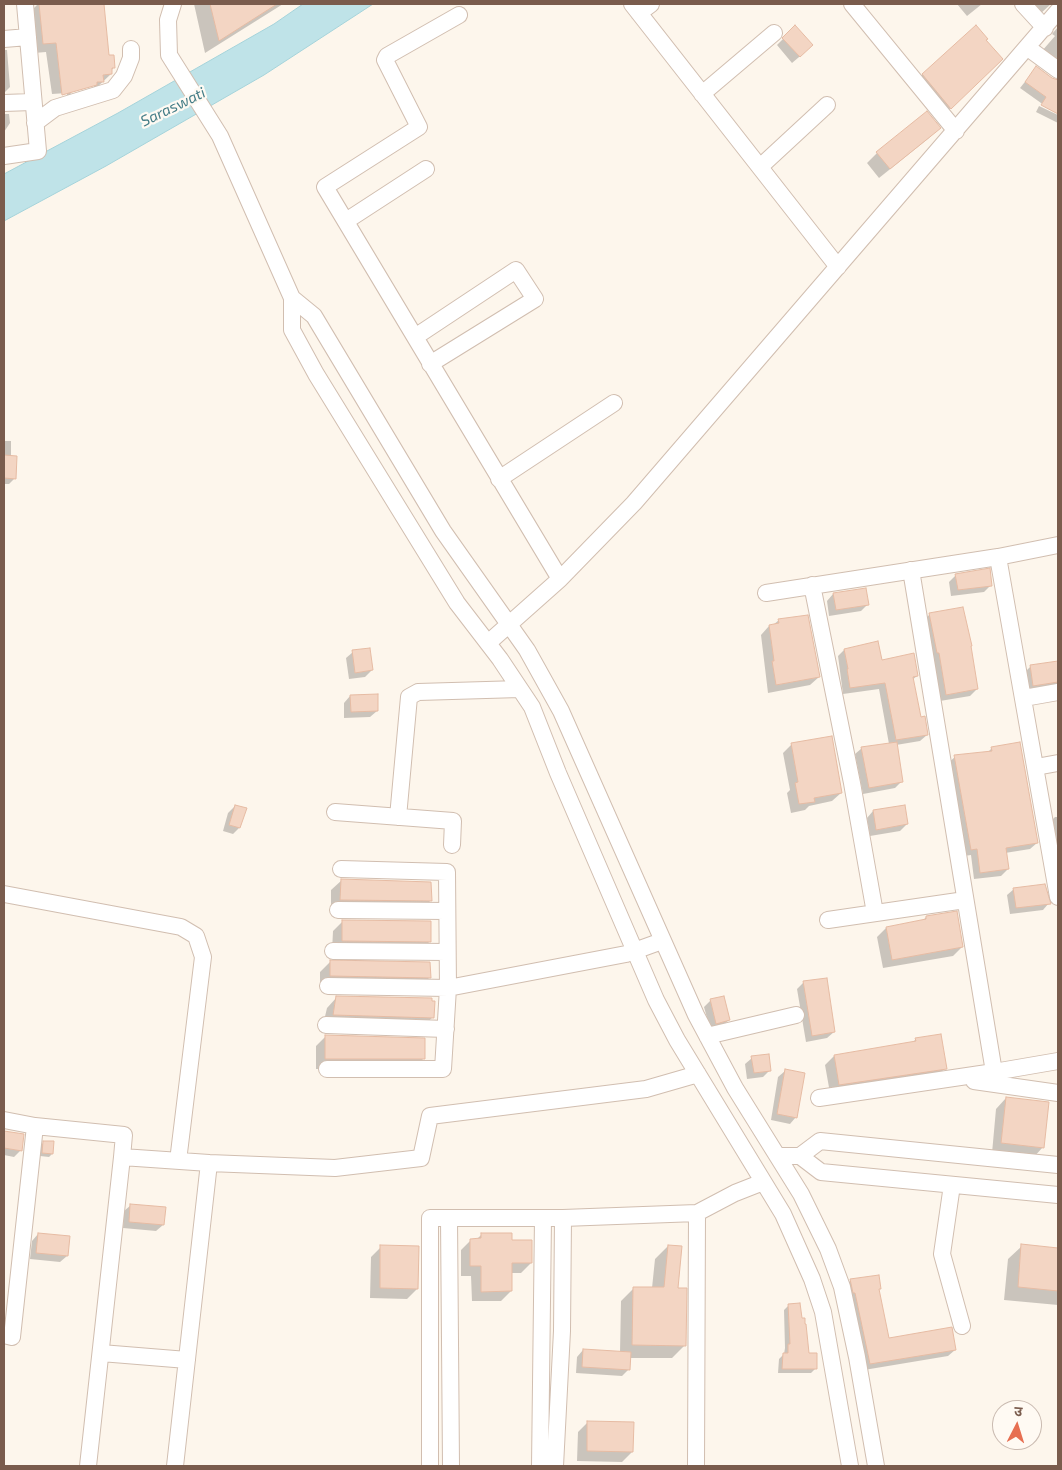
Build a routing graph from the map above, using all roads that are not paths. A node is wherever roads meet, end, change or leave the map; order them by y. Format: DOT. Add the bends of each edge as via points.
graph roads {
  1 [pos="25,4"];
  2 [pos="160,4"];
  3 [pos="173,4"];
  4 [pos="852,4"];
  5 [pos="1024,4"];
  6 [pos="641,7"];
  7 [pos="1058,11"];
  8 [pos="459,15"];
  9 [pos="168,20"];
  10 [pos="1045,28"];
  11 [pos="774,33"];
  12 [pos="28,37"];
  13 [pos="4,39"];
  14 [pos="1028,48"];
  15 [pos="131,49"];
  16 [pos="1058,70"];
  17 [pos="702,94"];
  18 [pos="32,102"];
  19 [pos="4,103"];
  20 [pos="827,105"];
  21 [pos="35,123"];
  22 [pos="956,131"];
  23 [pos="4,156"];
  24 [pos="760,167"];
  25 [pos="426,169"];
  26 [pos="346,221"];
  27 [pos="838,267"];
  28 [pos="292,298"];
  29 [pos="415,338"];
  30 [pos="430,364"];
  31 [pos="614,403"];
  32 [pos="499,479"];
  33 [pos="1058,544"];
  34 [pos="998,557"];
  35 [pos="911,570"];
  36 [pos="560,579"];
  37 [pos="812,585"];
  38 [pos="766,592"];
  39 [pos="509,625"];
  40 [pos="488,643"];
  41 [pos="520,689"];
  42 [pos="1058,692"];
  43 [pos="1024,698"];
  44 [pos="1058,763"];
  45 [pos="1036,767"];
  46 [pos="335,812"];
  47 [pos="398,817"];
  48 [pos="452,846"];
  49 [pos="341,869"];
  50 [pos="4,894"];
  51 [pos="1058,897"];
  52 [pos="965,900"];
  53 [pos="338,910"];
  54 [pos="446,911"];
  55 [pos="875,913"];
  56 [pos="828,920"];
  57 [pos="662,941"];
  58 [pos="333,951"];
  59 [pos="634,951"];
  60 [pos="447,952"];
  61 [pos="328,986"];
  62 [pos="448,988"];
  63 [pos="796,1015"];
  64 [pos="326,1025"];
  65 [pos="446,1029"];
  66 [pos="707,1036"];
  67 [pos="1058,1061"];
  68 [pos="327,1069"];
  69 [pos="994,1072"];
  70 [pos="698,1074"];
  71 [pos="956,1078"];
  72 [pos="1058,1093"];
  73 [pos="820,1098"];
  74 [pos="4,1120"];
  75 [pos="35,1126"];
  76 [pos="778,1156"];
  77 [pos="800,1156"];
  78 [pos="122,1157"];
  79 [pos="178,1161"];
  80 [pos="209,1164"];
  81 [pos="1058,1165"];
  82 [pos="763,1182"];
  83 [pos="952,1184"];
  84 [pos="1058,1195"];
  85 [pos="697,1213"];
  86 [pos="449,1218"];
  87 [pos="543,1218"];
  88 [pos="563,1218"];
  89 [pos="962,1326"];
  90 [pos="4,1335"];
  91 [pos="101,1353"];
  92 [pos="187,1360"];
  93 [pos="88,1466"];
  94 [pos="175,1466"];
  95 [pos="430,1466"];
  96 [pos="451,1466"];
  97 [pos="540,1466"];
  98 [pos="555,1466"];
  99 [pos="696,1466"];
  100 [pos="850,1466"];
  101 [pos="876,1466"];
  1 -- 12 [label="street"];
  2 -- 9 [label="street"];
  3 -- 9 [label="street"];
  4 -- 22 [label="street"];
  5 -- 10 [label="street"];
  6 -- 17 [label="street"];
  7 -- 10 [label="street"];
  8 -- 26 [label="street" via="387,56 386,65 419,127 325,187"];
  9 -- 28 [label="street" via="169,55 220,136"];
  10 -- 14 [label="street"];
  11 -- 17 [label="street"];
  12 -- 13 [label="street"];
  12 -- 18 [label="street"];
  14 -- 16 [label="street"];
  14 -- 22 [label="street"];
  15 -- 21 [label="street" via="124,76 113,90 55,108"];
  17 -- 24 [label="street"];
  18 -- 19 [label="street"];
  18 -- 21 [label="street"];
  20 -- 24 [label="street"];
  21 -- 23 [label="street" via="38,151"];
  22 -- 27 [label="street"];
  24 -- 27 [label="street"];
  25 -- 26 [label="street"];
  26 -- 29 [label="street"];
  27 -- 36 [label="street" via="634,502"];
  28 -- 39 [label="street" via="314,316 443,531"];
  28 -- 40 [label="street" via="292,330 316,374 457,603"];
  29 -- 30 [label="street"];
  29 -- 30 [label="street" via="516,270 535,299"];
  30 -- 32 [label="street"];
  31 -- 32 [label="street"];
  32 -- 36 [label="street"];
  33 -- 34 [label="street"];
  34 -- 35 [label="street"];
  34 -- 43 [label="street"];
  35 -- 37 [label="street"];
  35 -- 52 [label="street"];
  36 -- 39 [label="street"];
  37 -- 38 [label="street"];
  37 -- 55 [label="street"];
  39 -- 40 [label="street"];
  39 -- 57 [label="street" via="561,711"];
  40 -- 41 [label="street"];
  41 -- 47 [label="street" via="418,692 410,697"];
  41 -- 59 [label="street" via="532,707"];
  42 -- 43 [label="street"];
  43 -- 45 [label="street"];
  44 -- 45 [label="street"];
  45 -- 51 [label="street"];
  46 -- 47 [label="street"];
  47 -- 48 [label="street" via="453,821"];
  49 -- 54 [label="street" via="447,872"];
  50 -- 79 [label="street" via="181,927 196,936 203,957"];
  52 -- 55 [label="street"];
  52 -- 69 [label="street"];
  53 -- 54 [label="street"];
  54 -- 60 [label="street"];
  55 -- 56 [label="street"];
  57 -- 59 [label="street"];
  57 -- 66 [label="street"];
  58 -- 60 [label="street"];
  59 -- 62 [label="street"];
  59 -- 70 [label="street" via="656,1000"];
  60 -- 62 [label="street"];
  61 -- 62 [label="street"];
  62 -- 65 [label="street"];
  63 -- 66 [label="street"];
  64 -- 65 [label="street"];
  65 -- 68 [label="street" via="443,1069"];
  66 -- 76 [label="street"];
  67 -- 69 [label="street"];
  69 -- 71 [label="street"];
  70 -- 80 [label="street" via="646,1089 430,1116 421,1158 335,1168"];
  70 -- 82 [label="street"];
  71 -- 72 [label="street"];
  71 -- 73 [label="street"];
  74 -- 75 [label="street"];
  75 -- 78 [label="street" via="124,1135"];
  75 -- 90 [label="street" via="12,1337"];
  76 -- 77 [label="street"];
  76 -- 101 [label="street" via="809,1210 842,1287"];
  77 -- 81 [label="street" via="820,1142"];
  77 -- 83 [label="street" via="821,1172"];
  78 -- 79 [label="street"];
  78 -- 91 [label="street"];
  79 -- 80 [label="street"];
  80 -- 92 [label="street"];
  82 -- 85 [label="street"];
  82 -- 100 [label="street" via="783,1214 823,1312"];
  83 -- 84 [label="street"];
  83 -- 89 [label="street" via="942,1254"];
  85 -- 88 [label="street"];
  85 -- 99 [label="street"];
  86 -- 87 [label="street"];
  86 -- 95 [label="street" via="430,1218"];
  86 -- 96 [label="street"];
  87 -- 88 [label="street"];
  87 -- 97 [label="street"];
  88 -- 98 [label="street" via="562,1331"];
  91 -- 92 [label="street"];
  91 -- 93 [label="street"];
  92 -- 94 [label="street"];
}
